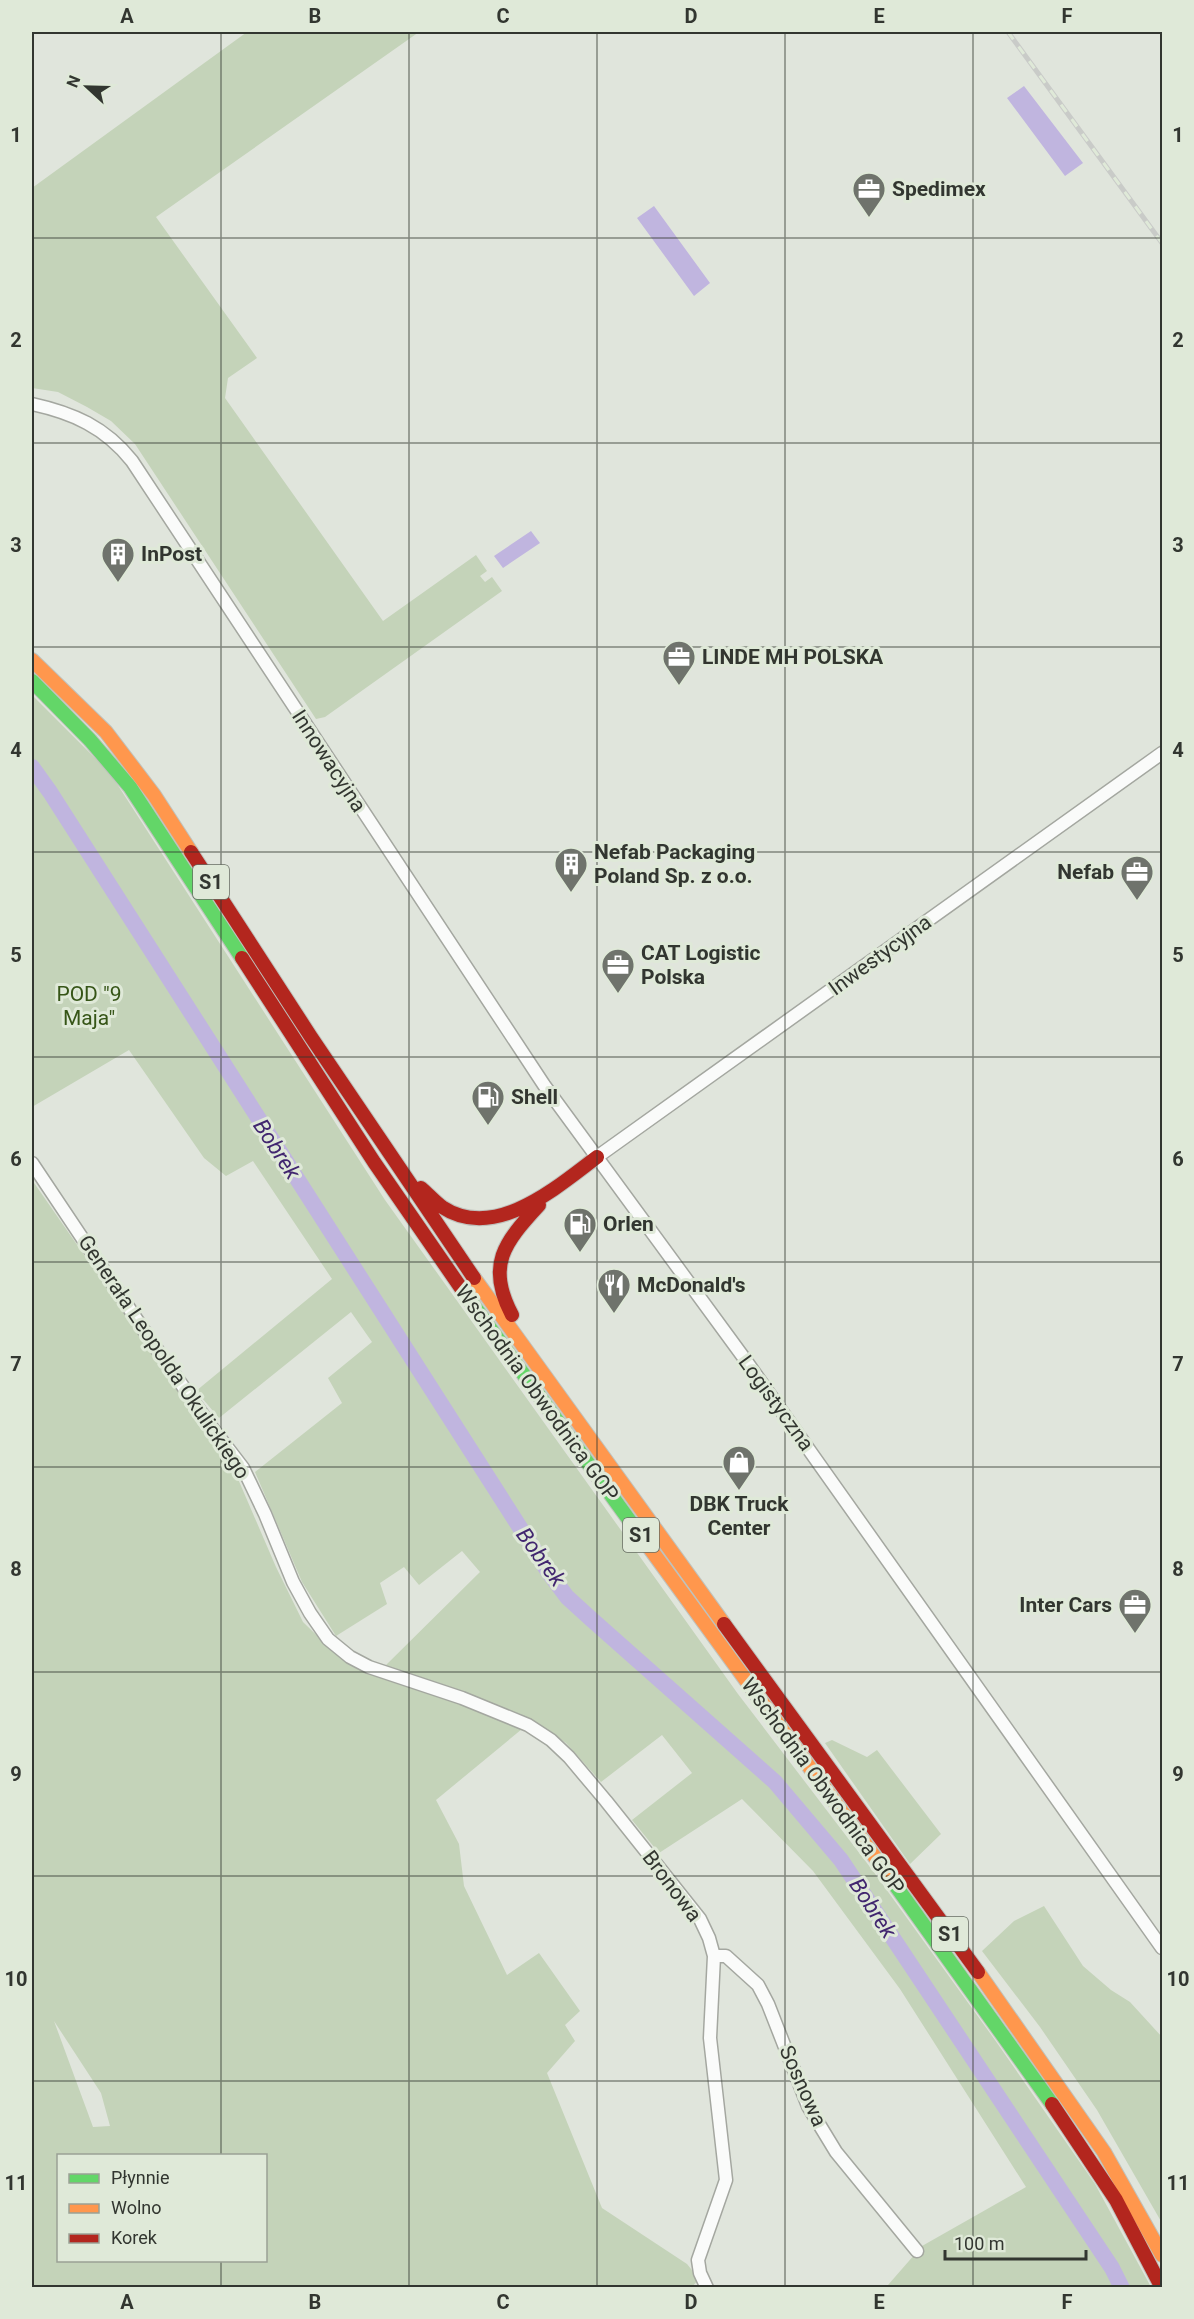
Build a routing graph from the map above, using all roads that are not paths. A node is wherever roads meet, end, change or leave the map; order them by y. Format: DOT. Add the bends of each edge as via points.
graph roads {
  1 [pos="32,404"];
  2 [pos="32,660"];
  3 [pos="32,681"];
  4 [pos="1162,753"];
  5 [pos="374,1133"];
  6 [pos="597,1157"];
  7 [pos="32,1163"];
  8 [pos="556,1188"];
  9 [pos="539,1369"];
  10 [pos="369,1667"];
  11 [pos="1162,1948"];
  12 [pos="714,1956"];
  13 [pos="917,2252"];
  14 [pos="1162,2255"];
  15 [pos="707,2288"];
  16 [pos="1161,2288"];
  1 -- 6 [label="street, Innowacyjna" via="82,419 114,440 132,461 528,1062"];
  2 -- 5 [label="highway, Wschodnia Obwodnica GOP / S1" via="100,726 135,768"];
  3 -- 16 [label="highway, Wschodnia Obwodnica GOP / S1" via="114,765 142,804 460,1288 1035,2080 1116,2200"];
  4 -- 6 [label="street, Inwestycyjna"];
  5 -- 8 [label="highway" via="431,1199 458,1215 487,1219 502,1216"];
  5 -- 9 [label="highway, Wschodnia Obwodnica GOP / S1"];
  6 -- 8 [label="highway"];
  6 -- 11 [label="street, Logistyczna"];
  7 -- 10 [label="street, Generała Leopolda Okulickiego" via="149,1338 243,1468 310,1613 328,1639"];
  8 -- 9 [label="highway" via="519,1226 504,1249 500,1264 501,1290"];
  9 -- 14 [label="highway, Wschodnia Obwodnica GOP / S1" via="1010,2017 1104,2152"];
  10 -- 12 [label="street, Bronowa" via="462,1698 528,1725 551,1740 606,1801 700,1919"];
  12 -- 13 [label="street, Sosnowa" via="726,1956 758,1985 808,2106 836,2152"];
  12 -- 15 [label="street, Bronowa" via="710,2038 726,2180 698,2260"];
}
